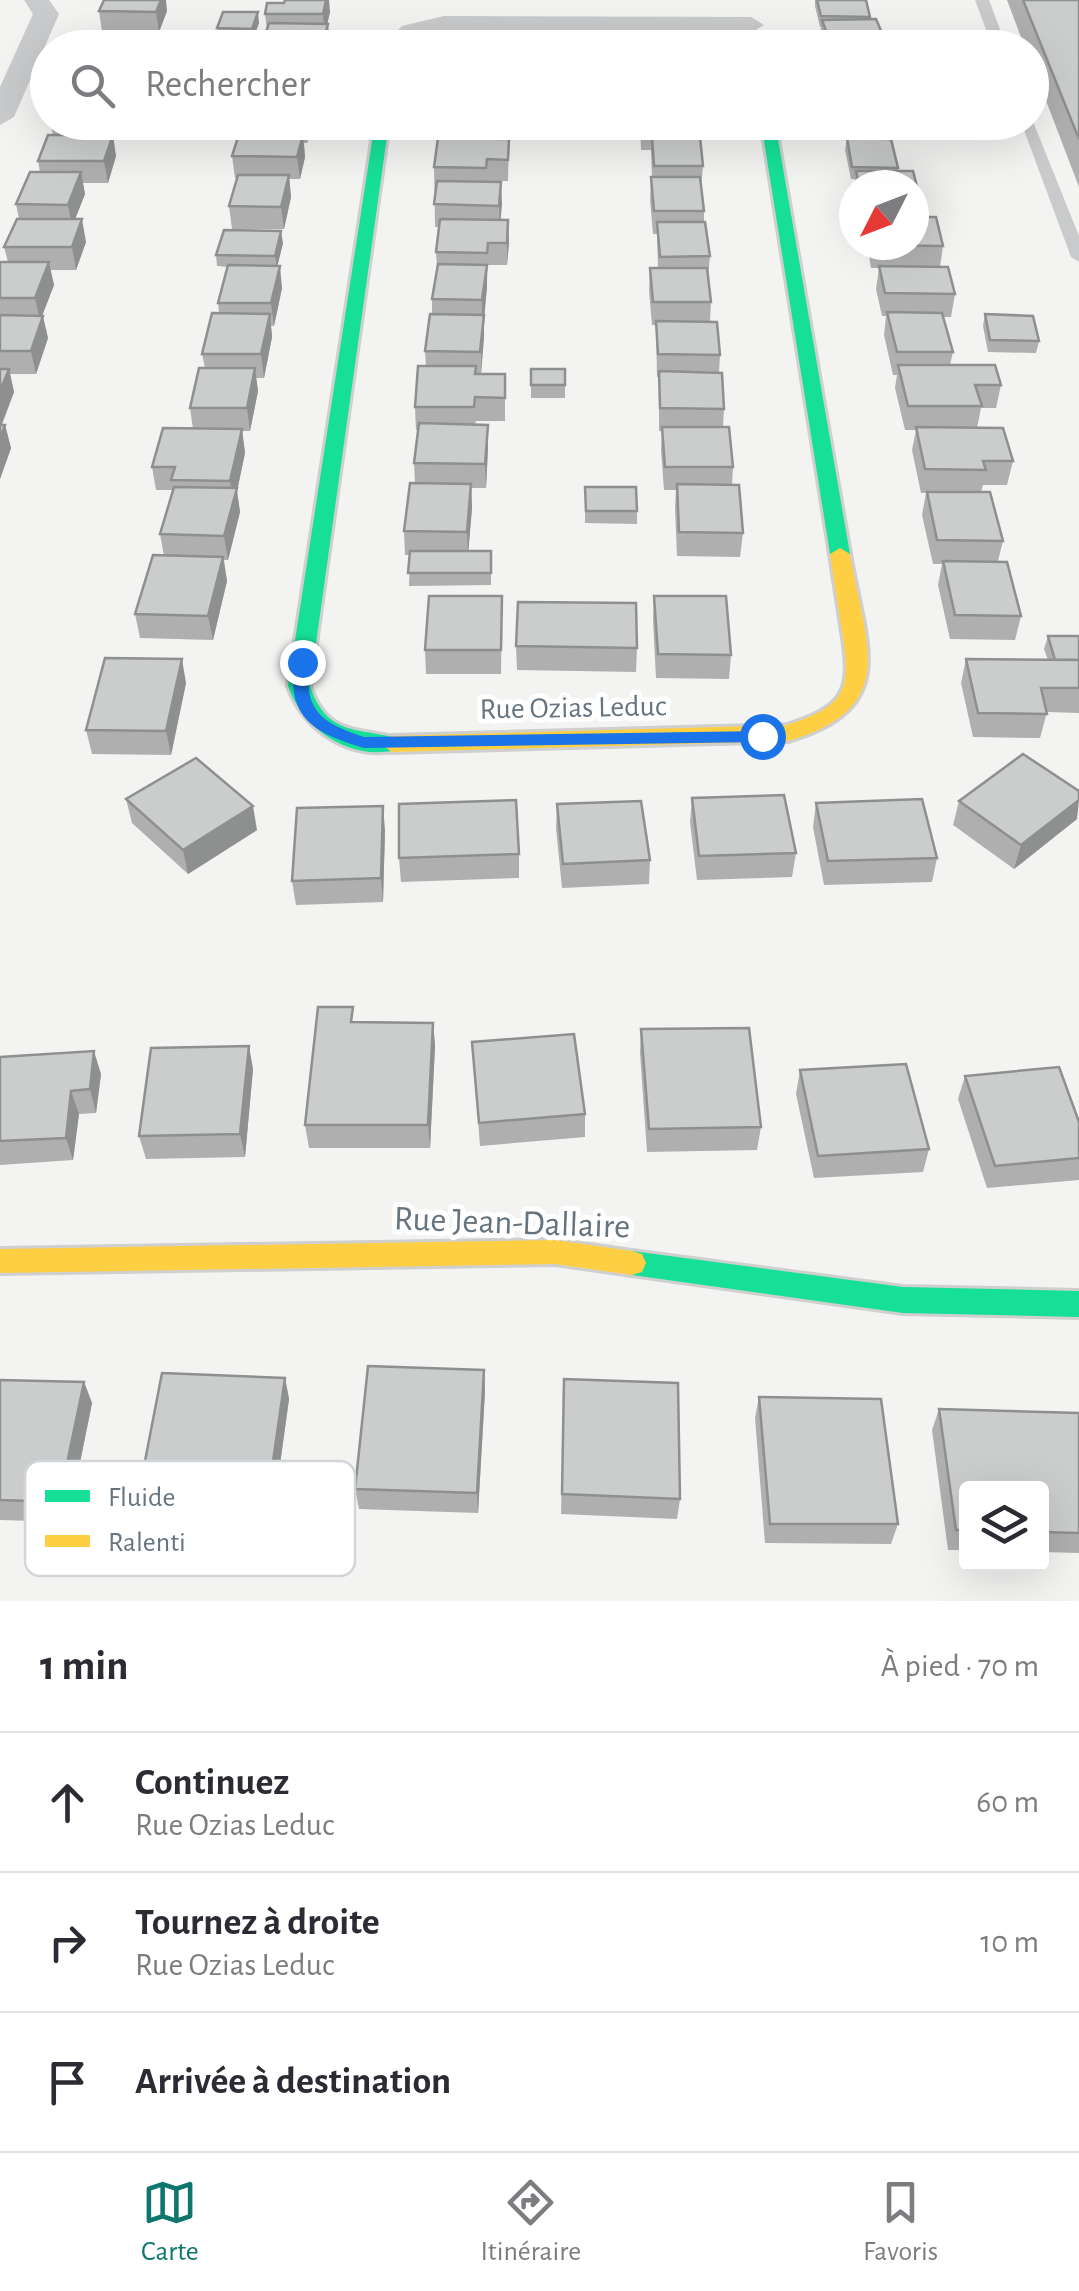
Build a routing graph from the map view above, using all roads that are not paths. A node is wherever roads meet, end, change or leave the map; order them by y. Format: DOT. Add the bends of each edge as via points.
graph roads {
  1 [pos="36,0"];
  2 [pos="982,0"];
  3 [pos="751,24"];
  4 [pos="39,30"];
  5 [pos="420,30"];
  6 [pos="993,30"];
  7 [pos="30,50"];
  8 [pos="0,117"];
  9 [pos="379,140"];
  10 [pos="771,140"];
  11 [pos="1035,140"];
  12 [pos="1079,257"];
  13 [pos="0,1262"];
  14 [pos="1079,1304"];
  1 -- 4 [label="street" via="46,8"];
  2 -- 6 [label="lane"];
  3 -- 5 [label="street" via="444,24"];
  7 -- 8 [label="street"];
  9 -- 10 [label="street, Rue Ozias Leduc" via="299,686 306,710 327,730 387,744 762,736 806,729 850,699 858,670"];
  11 -- 12 [label="lane"];
  13 -- 14 [label="street, Rue Jean-Dallaire" via="555,1252 903,1300"];
}
